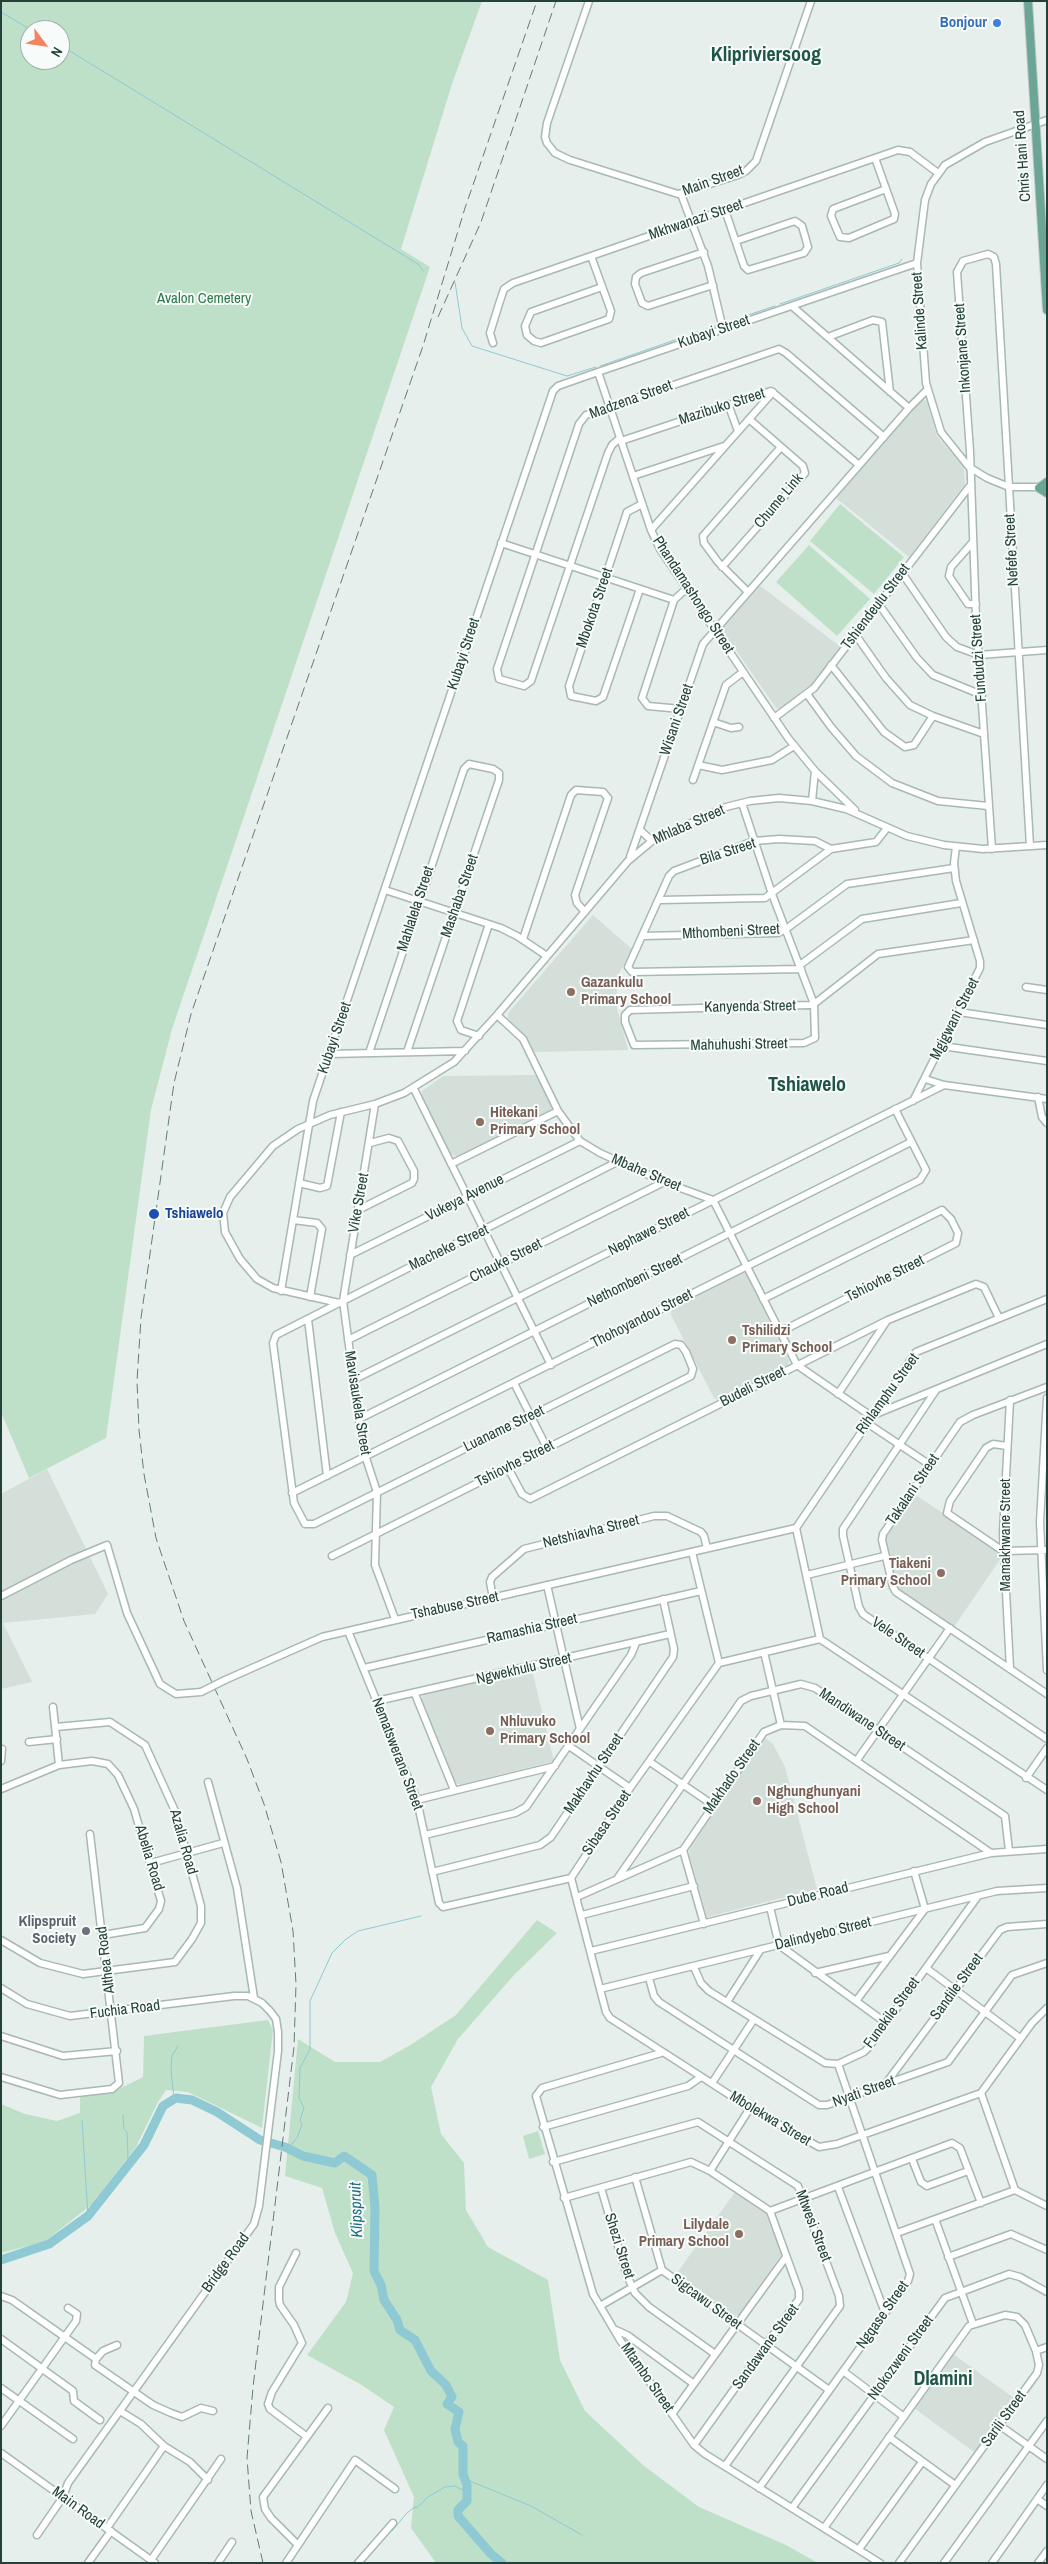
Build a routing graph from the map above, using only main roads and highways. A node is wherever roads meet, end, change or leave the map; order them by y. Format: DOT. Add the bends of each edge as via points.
graph roads {
  1 [pos="1028,1"];
  2 [pos="1047,310"];
  3 [pos="1047,482"];
  4 [pos="1043,487"];
  5 [pos="1047,493"];
  1 -- 2 [label="main road, Chris Hani Road"];
  3 -- 4 [label="main road"];
  4 -- 5 [label="main road"];
}
